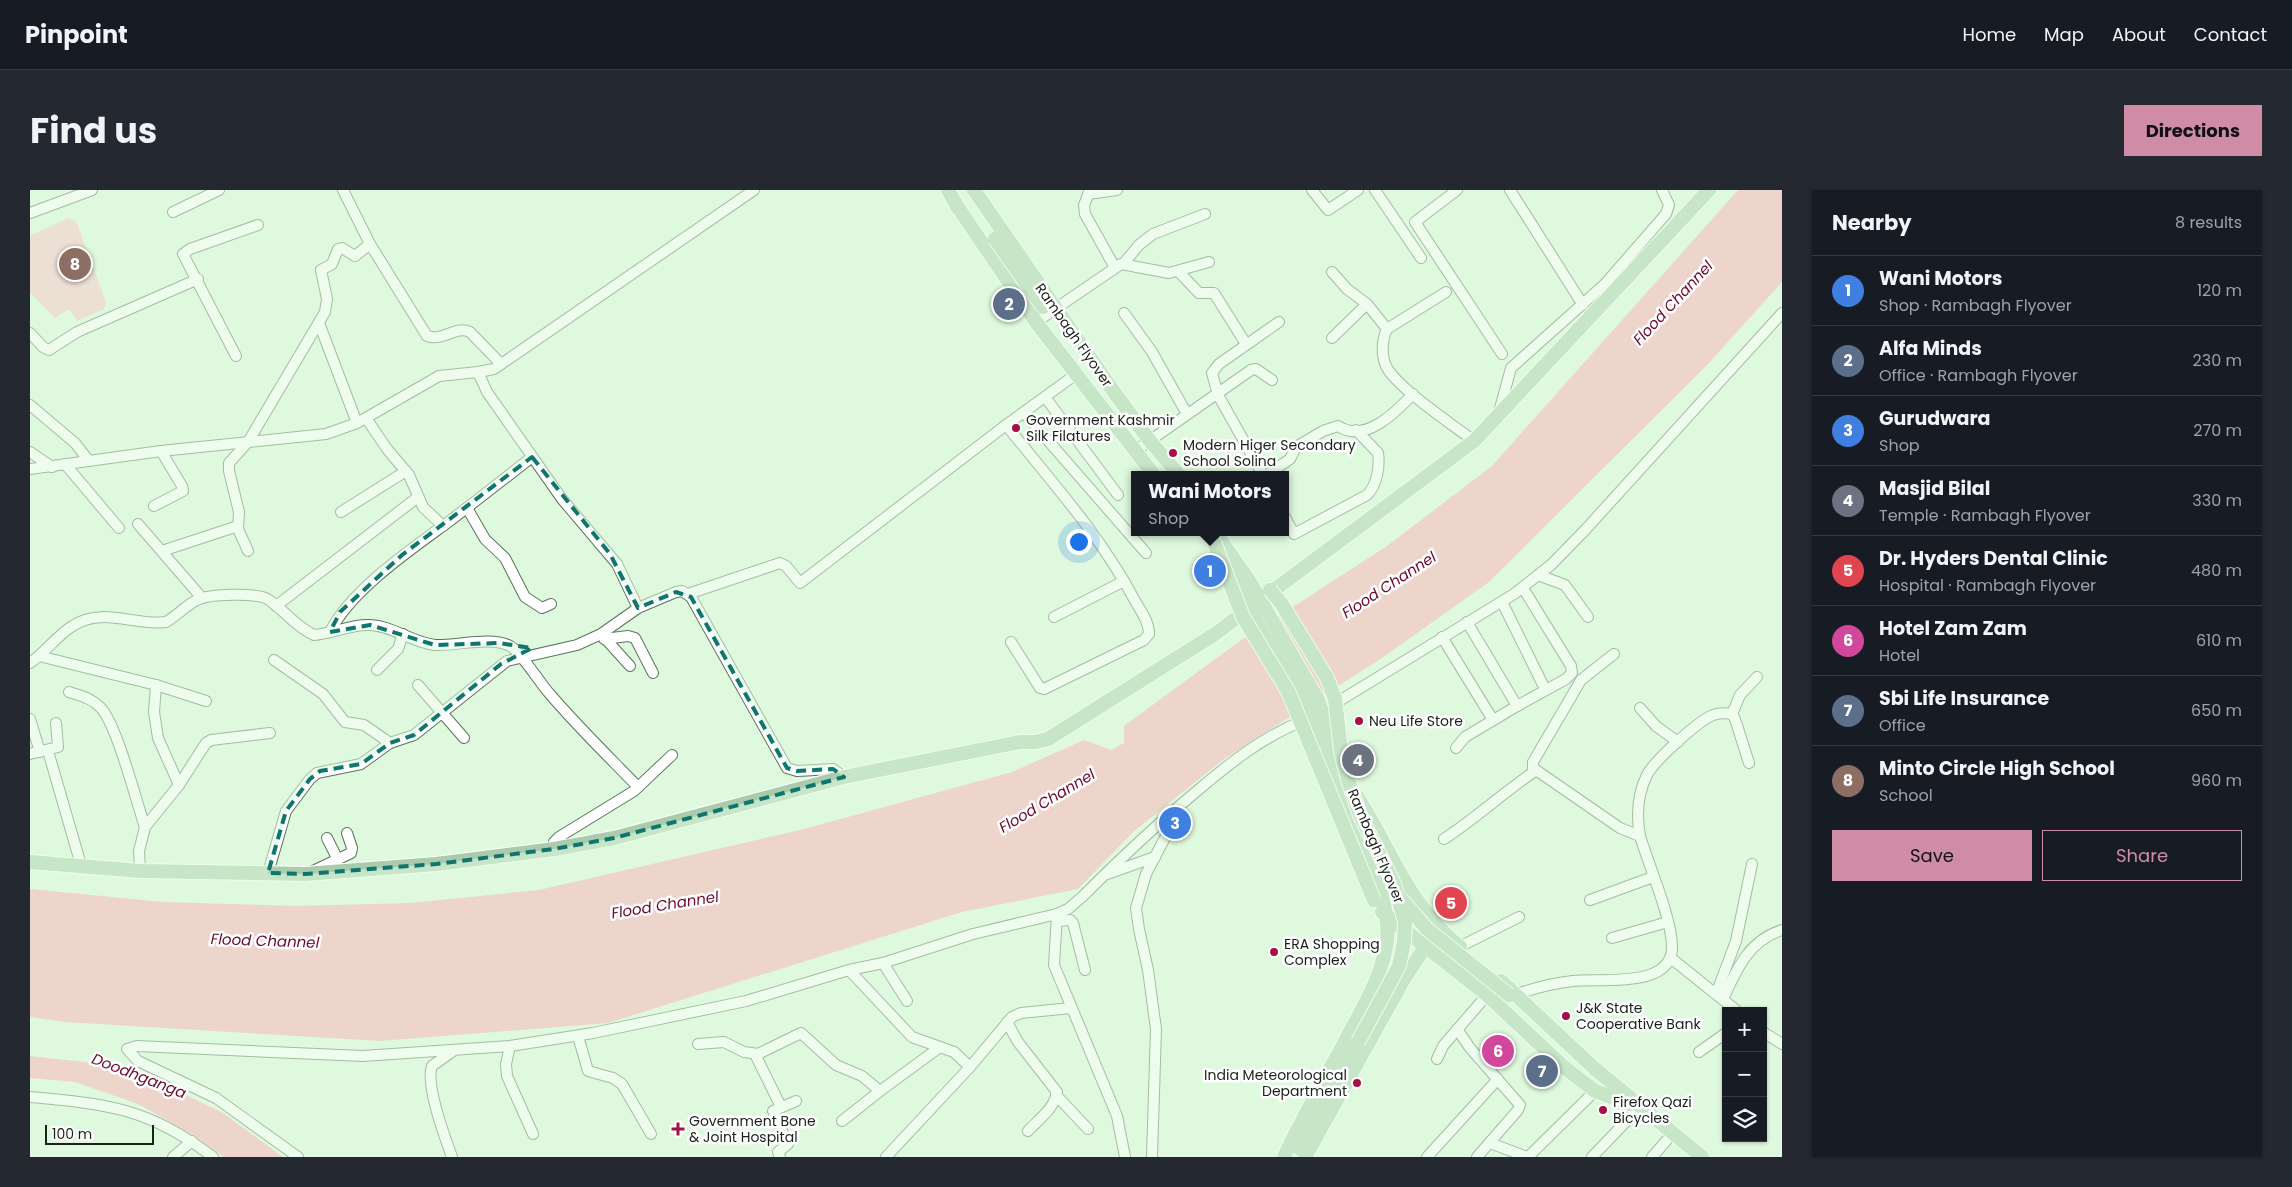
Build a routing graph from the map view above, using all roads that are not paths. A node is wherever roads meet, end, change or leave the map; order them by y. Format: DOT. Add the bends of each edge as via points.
graph roads {
  1 [pos="92,190"];
  2 [pos="220,190"];
  3 [pos="343,190"];
  4 [pos="754,190"];
  5 [pos="948,190"];
  6 [pos="964,190"];
  7 [pos="970,190"];
  8 [pos="974,190"];
  9 [pos="1117,190"];
  10 [pos="1312,190"];
  11 [pos="1358,190"];
  12 [pos="1375,190"];
  13 [pos="1457,190"];
  14 [pos="1510,190"];
  15 [pos="1662,190"];
  16 [pos="1709,190"];
  17 [pos="1089,192"];
  18 [pos="173,212"];
  19 [pos="30,213"];
  20 [pos="1205,214"];
  21 [pos="258,225"];
  22 [pos="370,244"];
  23 [pos="1421,258"];
  24 [pos="1209,262"];
  25 [pos="1119,265"];
  26 [pos="1179,272"];
  27 [pos="1332,272"];
  28 [pos="198,279"];
  29 [pos="1446,292"];
  30 [pos="1367,304"];
  31 [pos="1583,305"];
  32 [pos="1051,312"];
  33 [pos="1782,312"];
  34 [pos="1124,314"];
  35 [pos="1036,322"];
  36 [pos="1279,322"];
  37 [pos="319,323"];
  38 [pos="1387,329"];
  39 [pos="30,333"];
  40 [pos="1332,338"];
  41 [pos="1246,344"];
  42 [pos="1502,354"];
  43 [pos="236,356"];
  44 [pos="501,364"];
  45 [pos="478,372"];
  46 [pos="1075,375"];
  47 [pos="1272,380"];
  48 [pos="1218,394"];
  49 [pos="1413,394"];
  50 [pos="1045,397"];
  51 [pos="30,405"];
  52 [pos="1024,413"];
  53 [pos="1187,414"];
  54 [pos="1498,417"];
  55 [pos="362,421"];
  56 [pos="1006,425"];
  57 [pos="1356,430"];
  58 [pos="1474,441"];
  59 [pos="248,442"];
  60 [pos="1147,442"];
  61 [pos="161,451"];
  62 [pos="1135,451"];
  63 [pos="30,452"];
  64 [pos="532,456"];
  65 [pos="89,461"];
  66 [pos="65,464"];
  67 [pos="52,467"];
  68 [pos="30,470"];
  69 [pos="406,471"];
  70 [pos="1151,471"];
  71 [pos="1164,471"];
  72 [pos="1170,471"];
  73 [pos="1176,471"];
  74 [pos="1261,471"];
  75 [pos="1273,471"];
  76 [pos="1118,495"];
  77 [pos="418,497"];
  78 [pos="154,506"];
  79 [pos="467,508"];
  80 [pos="341,512"];
  81 [pos="138,524"];
  82 [pos="1289,525"];
  83 [pos="238,526"];
  84 [pos="444,526"];
  85 [pos="119,528"];
  86 [pos="1131,536"];
  87 [pos="1131,536"];
  88 [pos="1206,536"];
  89 [pos="1212,536"];
  90 [pos="1218,536"];
  91 [pos="1226,536"];
  92 [pos="162,551"];
  93 [pos="248,551"];
  94 [pos="1146,553"];
  95 [pos="1538,575"];
  96 [pos="1124,581"];
  97 [pos="1523,588"];
  98 [pos="688,594"];
  99 [pos="202,598"];
  100 [pos="1502,602"];
  101 [pos="551,604"];
  102 [pos="276,606"];
  103 [pos="638,608"];
  104 [pos="1258,611"];
  105 [pos="1054,616"];
  106 [pos="1588,617"];
  107 [pos="1466,622"];
  108 [pos="330,632"];
  109 [pos="403,634"];
  110 [pos="603,637"];
  111 [pos="1442,637"];
  112 [pos="1011,642"];
  113 [pos="1614,654"];
  114 [pos="40,656"];
  115 [pos="520,657"];
  116 [pos="274,660"];
  117 [pos="30,663"];
  118 [pos="630,666"];
  119 [pos="377,670"];
  120 [pos="653,673"];
  121 [pos="1757,677"];
  122 [pos="156,685"];
  123 [pos="418,685"];
  124 [pos="1545,690"];
  125 [pos="69,692"];
  126 [pos="206,701"];
  127 [pos="1517,706"];
  128 [pos="1640,708"];
  129 [pos="1315,709"];
  130 [pos="441,713"];
  131 [pos="1732,714"];
  132 [pos="30,719"];
  133 [pos="1493,720"];
  134 [pos="56,723"];
  135 [pos="270,733"];
  136 [pos="464,738"];
  137 [pos="1678,742"];
  138 [pos="390,743"];
  139 [pos="1456,748"];
  140 [pos="39,752"];
  141 [pos="672,755"];
  142 [pos="1749,762"];
  143 [pos="1534,770"];
  144 [pos="844,777"];
  145 [pos="179,785"];
  146 [pos="638,787"];
  147 [pos="1170,813"];
  148 [pos="145,827"];
  149 [pos="347,832"];
  150 [pos="1640,836"];
  151 [pos="327,838"];
  152 [pos="1444,839"];
  153 [pos="554,849"];
  154 [pos="1155,857"];
  155 [pos="338,860"];
  156 [pos="30,862"];
  157 [pos="1752,864"];
  158 [pos="81,865"];
  159 [pos="140,870"];
  160 [pos="268,873"];
  161 [pos="305,874"];
  162 [pos="1104,875"];
  163 [pos="1653,877"];
  164 [pos="1400,898"];
  165 [pos="1590,900"];
  166 [pos="1386,915"];
  167 [pos="1519,917"];
  168 [pos="1057,918"];
  169 [pos="1668,922"];
  170 [pos="1782,930"];
  171 [pos="1612,938"];
  172 [pos="1423,945"];
  173 [pos="1459,947"];
  174 [pos="1470,956"];
  175 [pos="1672,959"];
  176 [pos="884,962"];
  177 [pos="849,970"];
  178 [pos="1085,970"];
  179 [pos="1459,973"];
  180 [pos="1513,994"];
  181 [pos="1488,995"];
  182 [pos="1720,996"];
  183 [pos="907,1001"];
  184 [pos="1732,1007"];
  185 [pos="1070,1008"];
  186 [pos="1007,1022"];
  187 [pos="1457,1029"];
  188 [pos="1767,1034"];
  189 [pos="578,1036"];
  190 [pos="1722,1036"];
  191 [pos="1780,1040"];
  192 [pos="698,1044"];
  193 [pos="510,1046"];
  194 [pos="940,1047"];
  195 [pos="454,1050"];
  196 [pos="1699,1052"];
  197 [pos="756,1054"];
  198 [pos="1437,1059"];
  199 [pos="970,1067"];
  200 [pos="1498,1080"];
  201 [pos="1595,1091"];
  202 [pos="880,1092"];
  203 [pos="1056,1096"];
  204 [pos="30,1097"];
  205 [pos="796,1101"];
  206 [pos="781,1107"];
  207 [pos="1640,1108"];
  208 [pos="1320,1109"];
  209 [pos="842,1121"];
  210 [pos="1088,1129"];
  211 [pos="1028,1131"];
  212 [pos="1674,1132"];
  213 [pos="533,1134"];
  214 [pos="651,1134"];
  215 [pos="192,1141"];
  216 [pos="1490,1143"];
  217 [pos="173,1157"];
  218 [pos="213,1157"];
  219 [pos="298,1157"];
  220 [pos="452,1157"];
  221 [pos="780,1157"];
  222 [pos="886,1157"];
  223 [pos="1125,1157"];
  224 [pos="1152,1157"];
  225 [pos="1284,1157"];
  226 [pos="1296,1157"];
  227 [pos="1305,1157"];
  228 [pos="1427,1157"];
  229 [pos="1477,1157"];
  230 [pos="1528,1157"];
  231 [pos="1592,1157"];
  232 [pos="1652,1157"];
  233 [pos="1702,1157"];
  1 -- 19 [label="street"];
  2 -- 18 [label="street"];
  3 -- 22 [label="street"];
  4 -- 44 [label="street"];
  5 -- 35 [label="main road"];
  6 -- 71 [label="main road, Rambagh Flyover, bridge" via="1029,288"];
  7 -- 32 [label="main road"];
  8 -- 73 [label="main road, Rambagh Flyover, bridge" via="1114,392"];
  9 -- 17 [label="street"];
  10 -- 11 [label="street" via="1328,210"];
  12 -- 23 [label="street"];
  13 -- 42 [label="street" via="1415,222"];
  14 -- 31 [label="street"];
  15 -- 31 [label="street" via="1669,210"];
  16 -- 54 [label="main road"];
  17 -- 25 [label="street" via="1084,205 1085,214"];
  20 -- 25 [label="street" via="1153,234"];
  21 -- 28 [label="street" via="185,251 184,259"];
  22 -- 37 [label="street" via="355,256 338,249 332,264 321,270 326,305"];
  22 -- 44 [label="street" via="427,336 434,339 465,330"];
  24 -- 26 [label="street"];
  25 -- 26 [label="street" via="1160,273"];
  25 -- 32 [label="street"];
  26 -- 41 [label="street" via="1199,293 1214,293"];
  27 -- 30 [label="street"];
  28 -- 39 [label="street" via="70,335 49,350"];
  28 -- 43 [label="street"];
  29 -- 38 [label="street"];
  30 -- 38 [label="street"];
  30 -- 40 [label="street"];
  31 -- 54 [label="street" via="1511,368"];
  32 -- 35 [label="street"];
  32 -- 60 [label="main road"];
  33 -- 95 [label="street" via="1586,530"];
  34 -- 53 [label="street" via="1152,352"];
  35 -- 46 [label="main road"];
  36 -- 41 [label="street"];
  37 -- 55 [label="street"];
  37 -- 59 [label="street"];
  38 -- 49 [label="street" via="1382,341 1386,366"];
  41 -- 48 [label="street" via="1214,368 1213,379"];
  44 -- 45 [label="street"];
  45 -- 55 [label="street" via="439,376"];
  45 -- 64 [label="street" via="487,392"];
  46 -- 50 [label="street"];
  46 -- 62 [label="main road"];
  47 -- 48 [label="street" via="1254,369"];
  48 -- 53 [label="street"];
  48 -- 74 [label="street"];
  49 -- 57 [label="street" via="1385,421"];
  49 -- 58 [label="street"];
  50 -- 52 [label="street"];
  50 -- 76 [label="street"];
  51 -- 65 [label="street" via="75,443"];
  52 -- 56 [label="street"];
  52 -- 87 [label="street"];
  53 -- 60 [label="street"];
  54 -- 58 [label="main road"];
  55 -- 59 [label="street" via="326,434"];
  55 -- 69 [label="street"];
  56 -- 96 [label="street" via="1086,524"];
  56 -- 98 [label="street" via="800,583 780,563"];
  57 -- 75 [label="street" via="1348,431 1338,426 1323,431 1296,447 1290,459"];
  57 -- 82 [label="street" via="1378,454 1372,490 1294,534"];
  58 -- 104 [label="main road"];
  59 -- 61 [label="street"];
  59 -- 83 [label="street" via="231,459 228,467 239,512"];
  60 -- 62 [label="street"];
  60 -- 72 [label="main road"];
  61 -- 65 [label="street"];
  61 -- 78 [label="street" via="183,491"];
  62 -- 70 [label="main road"];
  63 -- 67 [label="street"];
  64 -- 79 [label="street"];
  64 -- 103 [label="street" via="569,508 610,554"];
  65 -- 66 [label="street"];
  66 -- 67 [label="street"];
  66 -- 85 [label="street"];
  67 -- 68 [label="street"];
  69 -- 77 [label="street"];
  69 -- 80 [label="street"];
  77 -- 84 [label="street" via="427,511"];
  77 -- 102 [label="street"];
  79 -- 84 [label="street"];
  79 -- 101 [label="street" via="485,538 505,558 525,597 542,608"];
  81 -- 92 [label="street"];
  83 -- 92 [label="street"];
  83 -- 93 [label="street"];
  84 -- 108 [label="street" via="402,556 340,612"];
  86 -- 94 [label="street"];
  88 -- 104 [label="main road"];
  89 -- 166 [label="main road, Rambagh Flyover, bridge" via="1243,618 1288,691 1377,908"];
  90 -- 104 [label="main road" via="1250,582"];
  91 -- 164 [label="main road, Rambagh Flyover, bridge" via="1247,566 1281,603 1327,678 1336,699 1341,751 1348,780 1360,815"];
  92 -- 99 [label="street"];
  95 -- 97 [label="street"];
  95 -- 106 [label="street" via="1565,585"];
  96 -- 105 [label="street"];
  96 -- 112 [label="street" via="1149,628 1144,640 1044,689 1040,688"];
  97 -- 100 [label="street"];
  97 -- 124 [label="street" via="1572,670 1566,679"];
  98 -- 103 [label="street" via="676,592"];
  98 -- 144 [label="street" via="788,768 797,772 833,768"];
  99 -- 102 [label="street" via="254,595"];
  99 -- 114 [label="street" via="166,622 108,617 86,619 65,632"];
  100 -- 107 [label="street"];
  100 -- 124 [label="street"];
  102 -- 108 [label="street" via="307,632 314,635"];
  103 -- 110 [label="street"];
  104 -- 129 [label="main road"];
  104 -- 144 [label="main road" via="1215,634 1048,739"];
  107 -- 111 [label="street"];
  107 -- 127 [label="street"];
  108 -- 109 [label="street" via="370,625"];
  109 -- 115 [label="street" via="435,645 507,644"];
  109 -- 119 [label="street" via="398,650"];
  110 -- 115 [label="street"];
  110 -- 118 [label="street"];
  110 -- 120 [label="street" via="635,638"];
  111 -- 129 [label="street"];
  111 -- 133 [label="street"];
  113 -- 143 [label="street" via="1581,680 1533,762"];
  114 -- 117 [label="street"];
  114 -- 122 [label="street"];
  115 -- 130 [label="street" via="501,664"];
  115 -- 146 [label="street" via="550,695"];
  116 -- 138 [label="street" via="323,694 345,722 364,725"];
  121 -- 131 [label="street" via="1740,695"];
  122 -- 126 [label="street"];
  122 -- 145 [label="street" via="154,712 158,738"];
  123 -- 130 [label="street"];
  124 -- 127 [label="street"];
  125 -- 148 [label="street" via="90,699 102,708 117,740"];
  127 -- 133 [label="street"];
  128 -- 137 [label="street" via="1656,726"];
  129 -- 147 [label="street" via="1251,748"];
  129 -- 166 [label="main road" via="1321,749 1382,895"];
  129 -- 173 [label="main road" via="1341,765 1406,885 1420,908"];
  130 -- 136 [label="street"];
  130 -- 138 [label="street" via="414,735"];
  131 -- 137 [label="street" via="1707,718"];
  131 -- 142 [label="street"];
  132 -- 140 [label="street"];
  133 -- 139 [label="street" via="1464,737"];
  134 -- 140 [label="street" via="60,745 56,749"];
  135 -- 145 [label="street" via="209,741"];
  137 -- 150 [label="street" via="1656,761 1647,774 1636,811"];
  138 -- 160 [label="street" via="361,764 320,771 310,779 286,811"];
  140 -- 158 [label="street"];
  141 -- 146 [label="street"];
  143 -- 150 [label="street" via="1620,828"];
  143 -- 152 [label="street" via="1486,810"];
  144 -- 153 [label="main road" via="614,838"];
  145 -- 148 [label="street"];
  146 -- 153 [label="street" via="559,837 554,842"];
  147 -- 154 [label="street" via="1172,819 1168,832"];
  147 -- 162 [label="street"];
  148 -- 159 [label="street" via="139,851"];
  149 -- 155 [label="street" via="352,852"];
  150 -- 163 [label="street"];
  151 -- 155 [label="street"];
  153 -- 161 [label="main road" via="436,864"];
  154 -- 162 [label="street"];
  154 -- 224 [label="street" via="1136,908 1156,1029"];
  155 -- 161 [label="street"];
  156 -- 158 [label="main road"];
  157 -- 182 [label="street" via="1736,942"];
  158 -- 159 [label="main road"];
  159 -- 160 [label="main road"];
  160 -- 161 [label="main road"];
  162 -- 168 [label="street"];
  163 -- 165 [label="street"];
  163 -- 169 [label="street"];
  164 -- 180 [label="main road, bridge" via="1427,929"];
  164 -- 208 [label="main road, Rambagh Flyover, bridge" via="1406,932 1399,966"];
  166 -- 172 [label="main road, Rambagh Flyover"];
  166 -- 225 [label="main road" via="1387,939 1380,970 1369,997"];
  167 -- 173 [label="street"];
  168 -- 176 [label="street" via="973,934"];
  168 -- 178 [label="street" via="1073,923"];
  168 -- 185 [label="street" via="1053,960"];
  169 -- 171 [label="street"];
  169 -- 175 [label="street"];
  170 -- 182 [label="street" via="1766,936 1748,952"];
  172 -- 179 [label="main road, Rambagh Flyover"];
  172 -- 208 [label="main road" via="1412,956 1329,1109"];
  172 -- 227 [label="main road"];
  173 -- 174 [label="main road"];
  174 -- 179 [label="main road"];
  174 -- 180 [label="main road"];
  175 -- 180 [label="street" via="1663,970 1632,979 1570,981"];
  175 -- 182 [label="street"];
  176 -- 177 [label="street"];
  176 -- 183 [label="street"];
  177 -- 189 [label="street" via="746,1001"];
  177 -- 194 [label="street" via="912,1038"];
  179 -- 181 [label="main road, Rambagh Flyover"];
  180 -- 207 [label="main road" via="1584,1066 1594,1068"];
  181 -- 187 [label="street"];
  181 -- 201 [label="main road, Rambagh Flyover" via="1565,1068"];
  182 -- 184 [label="street"];
  185 -- 186 [label="street" via="1021,1013"];
  185 -- 223 [label="street" via="1117,1116"];
  186 -- 199 [label="street"];
  186 -- 203 [label="street" via="1018,1042 1055,1088"];
  187 -- 198 [label="street"];
  187 -- 200 [label="street"];
  188 -- 191 [label="street"];
  189 -- 193 [label="street"];
  189 -- 214 [label="street" via="588,1071 622,1084"];
  190 -- 196 [label="street"];
  192 -- 197 [label="street" via="724,1042"];
  193 -- 195 [label="street"];
  193 -- 213 [label="street" via="507,1076"];
  194 -- 199 [label="street" via="954,1052"];
  194 -- 202 [label="street"];
  195 -- 219 [label="street" via="363,1056 137,1046 127,1049 138,1061 216,1098"];
  195 -- 220 [label="street" via="437,1062 430,1072 442,1132"];
  197 -- 202 [label="street" via="801,1033 836,1065 862,1076"];
  197 -- 206 [label="street"];
  199 -- 222 [label="street"];
  200 -- 216 [label="street" via="1520,1105"];
  200 -- 228 [label="street"];
  201 -- 207 [label="main road, Rambagh Flyover"];
  201 -- 230 [label="street"];
  202 -- 209 [label="street"];
  203 -- 210 [label="street"];
  203 -- 211 [label="street"];
  204 -- 215 [label="street" via="121,1108 148,1117"];
  205 -- 206 [label="street"];
  206 -- 221 [label="street" via="773,1113 788,1144 778,1152"];
  207 -- 212 [label="main road"];
  207 -- 231 [label="street"];
  208 -- 226 [label="main road, Rambagh Flyover"];
  212 -- 232 [label="street"];
  212 -- 233 [label="main road"];
  215 -- 217 [label="street"];
  215 -- 218 [label="street"];
  216 -- 229 [label="street"];
  216 -- 230 [label="street"];
}
